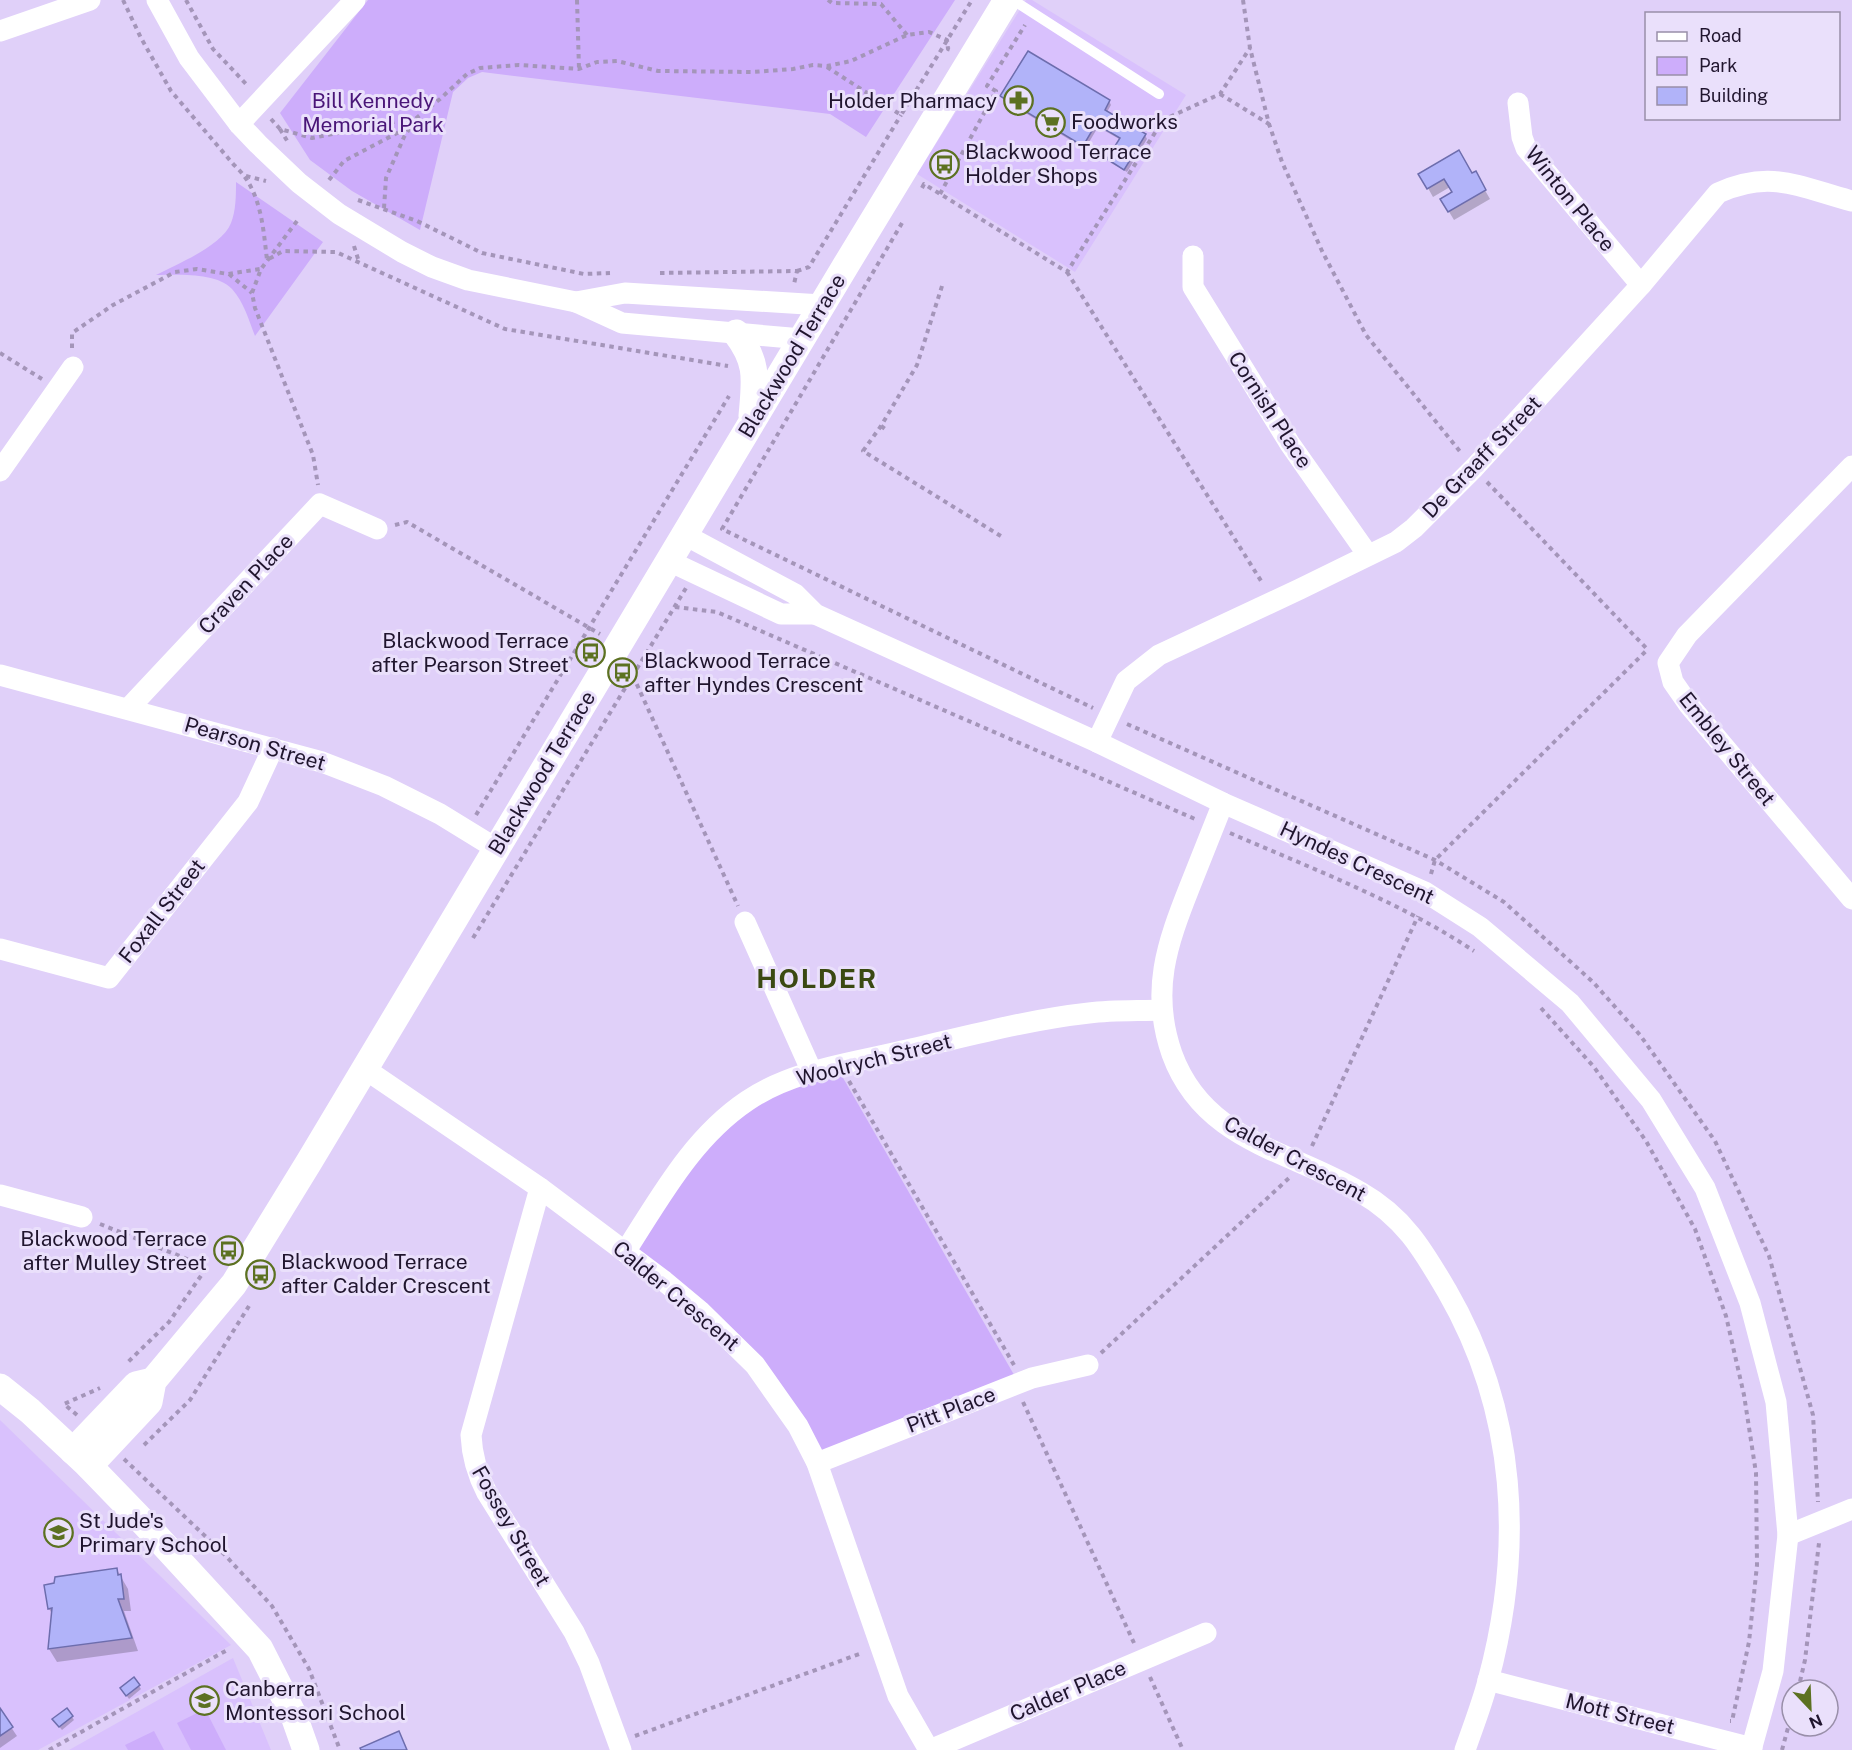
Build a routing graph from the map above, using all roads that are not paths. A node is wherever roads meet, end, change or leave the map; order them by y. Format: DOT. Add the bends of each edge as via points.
graph roads {
  1 [pos="90,0"];
  2 [pos="157,0"];
  3 [pos="355,0"];
  4 [pos="1007,0"];
  5 [pos="1013,0"];
  6 [pos="0,31"];
  7 [pos="1159,94"];
  8 [pos="1518,104"];
  9 [pos="239,124"];
  10 [pos="1852,201"];
  11 [pos="1193,256"];
  12 [pos="1641,285"];
  13 [pos="576,302"];
  14 [pos="822,305"];
  15 [pos="735,333"];
  16 [pos="802,339"];
  17 [pos="73,367"];
  18 [pos="752,423"];
  19 [pos="1852,466"];
  20 [pos="0,471"];
  21 [pos="377,529"];
  22 [pos="685,535"];
  23 [pos="1368,555"];
  24 [pos="669,561"];
  25 [pos="815,614"];
  26 [pos="0,675"];
  27 [pos="128,709"];
  28 [pos="1097,742"];
  29 [pos="273,748"];
  30 [pos="1223,803"];
  31 [pos="496,849"];
  32 [pos="1852,899"];
  33 [pos="745,922"];
  34 [pos="0,950"];
  35 [pos="1162,1010"];
  36 [pos="365,1069"];
  37 [pos="812,1072"];
  38 [pos="540,1188"];
  39 [pos="0,1195"];
  40 [pos="82,1218"];
  41 [pos="624,1252"];
  42 [pos="1088,1365"];
  43 [pos="0,1387"];
  44 [pos="81,1458"];
  45 [pos="817,1463"];
  46 [pos="1852,1509"];
  47 [pos="1788,1535"];
  48 [pos="1206,1633"];
  49 [pos="1488,1680"];
  50 [pos="619,1746"];
  51 [pos="1752,1749"];
  52 [pos="306,1750"];
  53 [pos="929,1750"];
  54 [pos="1465,1750"];
  1 -- 6 [label="street"];
  2 -- 9 [label="street" via="189,58"];
  3 -- 9 [label="street"];
  4 -- 14 [label="street, Blackwood Terrace"];
  5 -- 7 [label="lane"];
  8 -- 12 [label="street, Winton Place" via="1526,148"];
  9 -- 13 [label="street" via="307,189 339,214 402,252 468,280"];
  10 -- 12 [label="street, De Graaff Street" via="1777,180 1736,185 1718,193"];
  11 -- 23 [label="street, Cornish Place" via="1193,287 1290,444"];
  12 -- 23 [label="street, De Graaff Street" via="1414,528"];
  13 -- 14 [label="street" via="625,293"];
  13 -- 15 [label="street" via="622,323"];
  14 -- 16 [label="street, Blackwood Terrace"];
  15 -- 16 [label="street"];
  15 -- 18 [label="street" via="750,356 755,382"];
  16 -- 18 [label="street, Blackwood Terrace"];
  17 -- 20 [label="street"];
  18 -- 22 [label="street, Blackwood Terrace"];
  19 -- 32 [label="street, Embley Street" via="1687,635 1668,663 1673,682 1689,705"];
  21 -- 27 [label="street, Craven Place" via="321,504"];
  22 -- 24 [label="street, Blackwood Terrace"];
  22 -- 25 [label="street, Hyndes Crescent" via="795,594"];
  23 -- 28 [label="street, De Graaff Street" via="1158,655 1126,681"];
  24 -- 25 [label="street, Hyndes Crescent" via="781,614"];
  24 -- 31 [label="street, Blackwood Terrace"];
  25 -- 28 [label="street, Hyndes Crescent"];
  26 -- 27 [label="street, Pearson Street"];
  27 -- 29 [label="street, Pearson Street"];
  28 -- 30 [label="street, Hyndes Crescent"];
  29 -- 31 [label="street, Pearson Street" via="384,786 440,814"];
  29 -- 34 [label="street, Foxall Street" via="248,802 109,978"];
  30 -- 35 [label="street, Calder Crescent" via="1166,952"];
  30 -- 47 [label="street, Hyndes Crescent" via="1425,892 1480,927 1570,1003 1651,1100 1706,1188 1750,1303 1776,1402"];
  31 -- 36 [label="street, Blackwood Terrace"];
  33 -- 37 [label="street"];
  35 -- 37 [label="street, Woolrych Street" via="1090,1013 1049,1020"];
  35 -- 49 [label="street, Calder Crescent" via="1172,1054 1194,1093 1212,1114 1234,1131 1361,1192 1401,1221 1426,1255 1466,1325 1485,1370 1508,1468 1510,1553"];
  36 -- 38 [label="street, Calder Crescent"];
  36 -- 44 [label="street, Blackwood Terrace" via="234,1284 153,1381 149,1402"];
  37 -- 41 [label="street, Woolrych Street" via="748,1100 712,1130 691,1152"];
  38 -- 41 [label="street, Calder Crescent"];
  38 -- 50 [label="street, Fossey Street" via="471,1435 472,1457 487,1493 574,1632"];
  39 -- 40 [label="street"];
  41 -- 45 [label="street, Calder Crescent" via="700,1311 755,1365 798,1426"];
  42 -- 45 [label="street, Pitt Place" via="1019,1383"];
  43 -- 44 [label="street"];
  44 -- 52 [label="street" via="260,1649 294,1716"];
  45 -- 53 [label="street, Calder Crescent" via="898,1696"];
  46 -- 47 [label="street"];
  47 -- 51 [label="street, Hyndes Crescent" via="1773,1671"];
  48 -- 53 [label="street, Calder Place"];
  49 -- 51 [label="street, Mott Street"];
  49 -- 54 [label="street, Calder Crescent"];
}
